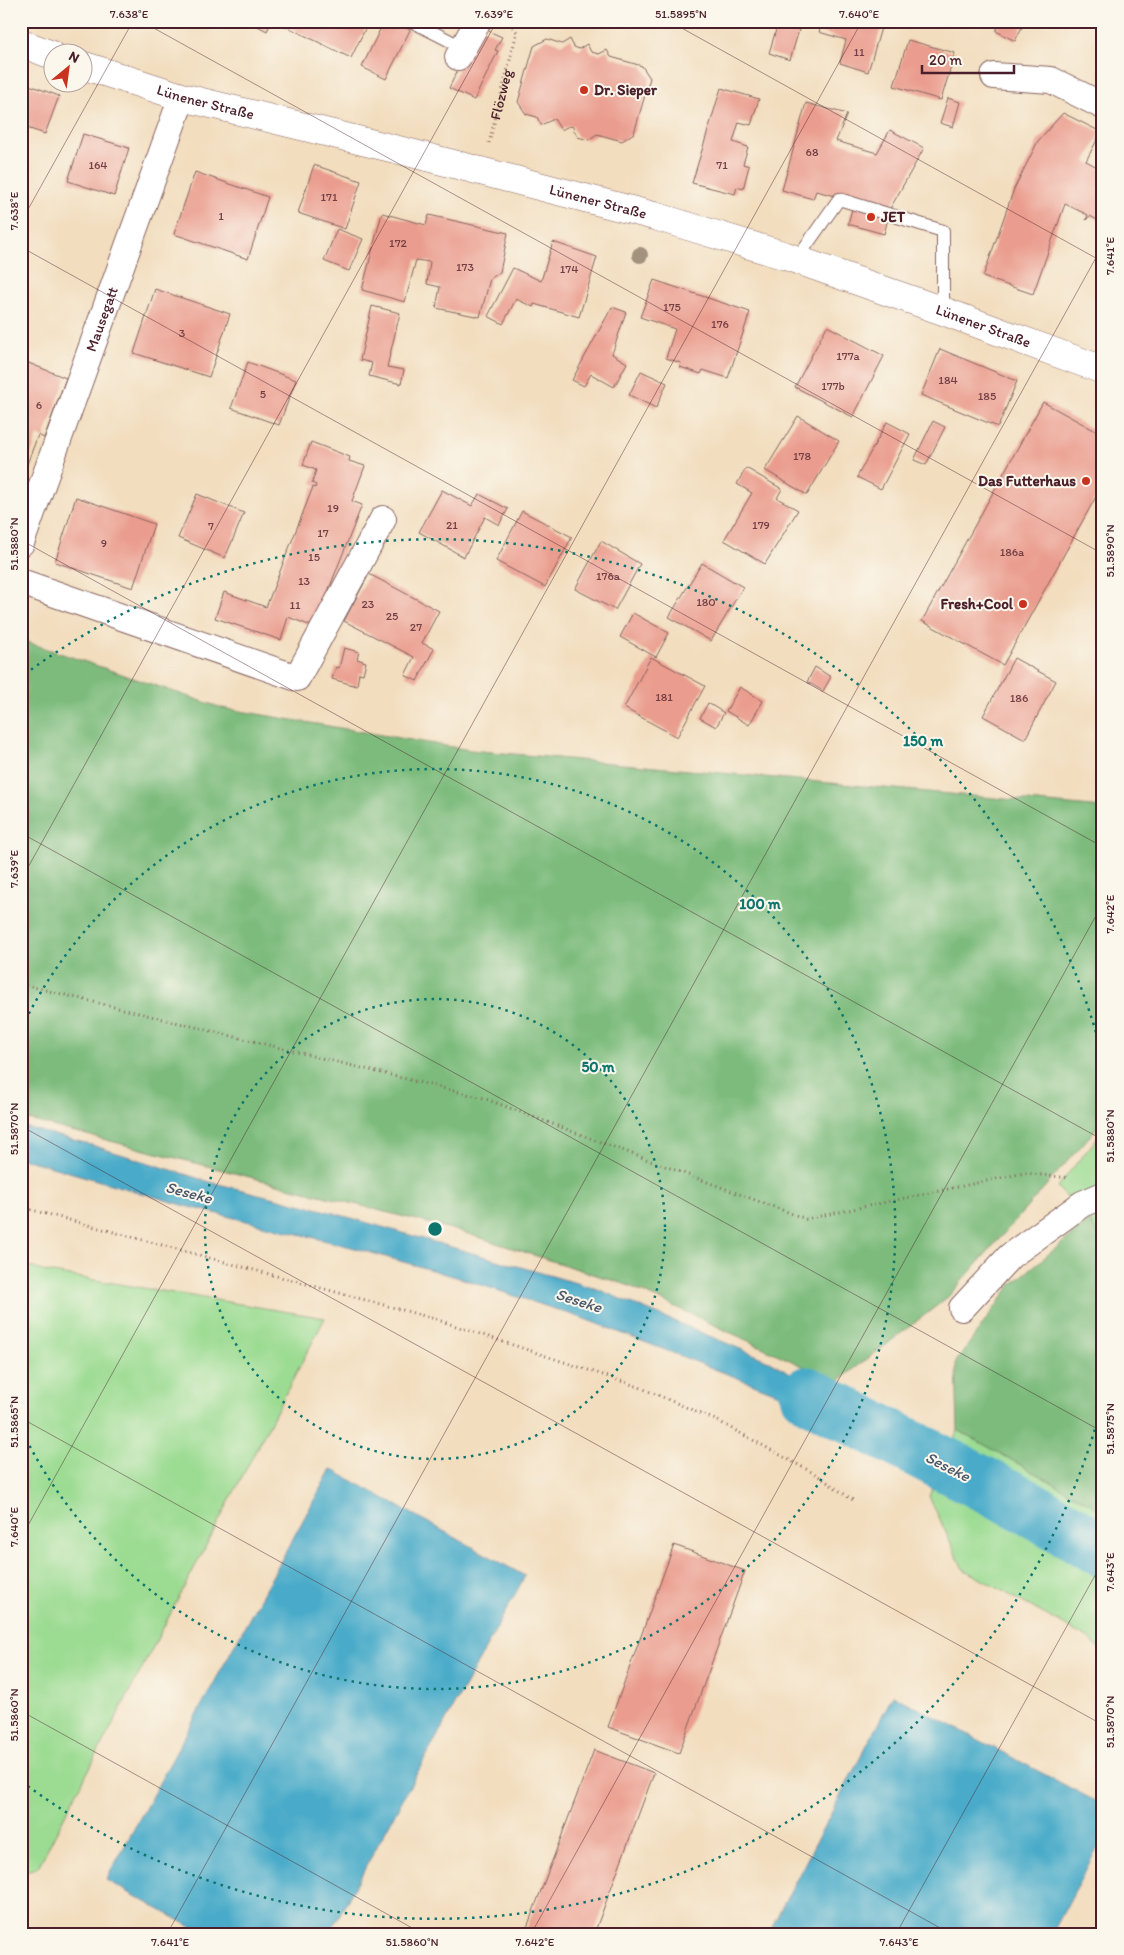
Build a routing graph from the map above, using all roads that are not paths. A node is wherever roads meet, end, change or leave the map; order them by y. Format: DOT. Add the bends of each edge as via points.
graph roads {
  1 [pos="412,21"];
  2 [pos="478,21"];
  3 [pos="21,43"];
  4 [pos="42,51"];
  5 [pos="461,52"];
  6 [pos="92,68"];
  7 [pos="994,76"];
  8 [pos="182,97"];
  9 [pos="1103,106"];
  10 [pos="796,260"];
  11 [pos="943,310"];
  12 [pos="1103,370"];
  13 [pos="383,519"];
  14 [pos="21,543"];
  15 [pos="21,582"];
  16 [pos="1092,1199"];
  17 [pos="962,1308"];
  1 -- 5 [label="lane"];
  2 -- 5 [label="street"];
  3 -- 4 [label="main road"];
  6 -- 8 [label="main road, Lünener Straße"];
  7 -- 9 [label="street" via="1050,80"];
  8 -- 10 [label="main road, Lünener Straße" via="658,217"];
  8 -- 14 [label="street, Mausegatt"];
  10 -- 11 [label="main road, Lünener Straße"];
  10 -- 11 [label="lane" via="839,198 943,231"];
  11 -- 12 [label="main road, Lünener Straße"];
  13 -- 15 [label="street" via="297,678"];
  16 -- 17 [label="street" via="1010,1256"];
}
